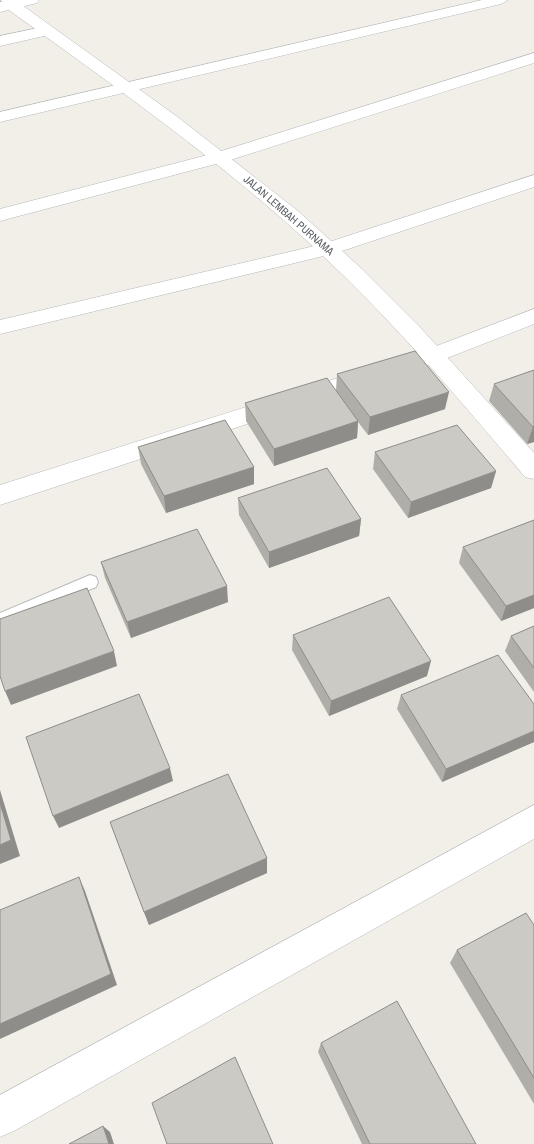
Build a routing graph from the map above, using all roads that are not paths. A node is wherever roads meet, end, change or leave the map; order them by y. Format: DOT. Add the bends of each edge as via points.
graph roads {
  1 [pos="32,0"];
  2 [pos="501,0"];
  3 [pos="6,4"];
  4 [pos="48,31"];
  5 [pos="0,41"];
  6 [pos="534,58"];
  7 [pos="126,88"];
  8 [pos="0,117"];
  9 [pos="222,157"];
  10 [pos="534,181"];
  11 [pos="0,215"];
  12 [pos="329,249"];
  13 [pos="534,316"];
  14 [pos="0,327"];
  15 [pos="434,355"];
  16 [pos="534,470"];
  17 [pos="0,495"];
  18 [pos="90,582"];
  19 [pos="0,620"];
  20 [pos="534,821"];
  21 [pos="0,1117"];
  1 -- 3 [label="street"];
  2 -- 7 [label="street"];
  3 -- 4 [label="street, JALAN LEMBAH PURNAMA"];
  4 -- 5 [label="street"];
  4 -- 7 [label="street, JALAN LEMBAH PURNAMA"];
  6 -- 9 [label="street"];
  7 -- 8 [label="street"];
  7 -- 9 [label="street, JALAN LEMBAH PURNAMA"];
  9 -- 11 [label="street"];
  9 -- 12 [label="street, JALAN LEMBAH PURNAMA"];
  10 -- 12 [label="street"];
  12 -- 14 [label="street"];
  12 -- 15 [label="street, JALAN LEMBAH PURNAMA"];
  13 -- 15 [label="street"];
  15 -- 16 [label="street, JALAN LEMBAH PURNAMA"];
  15 -- 17 [label="street"];
  18 -- 19 [label="lane"];
  20 -- 21 [label="street"];
}
